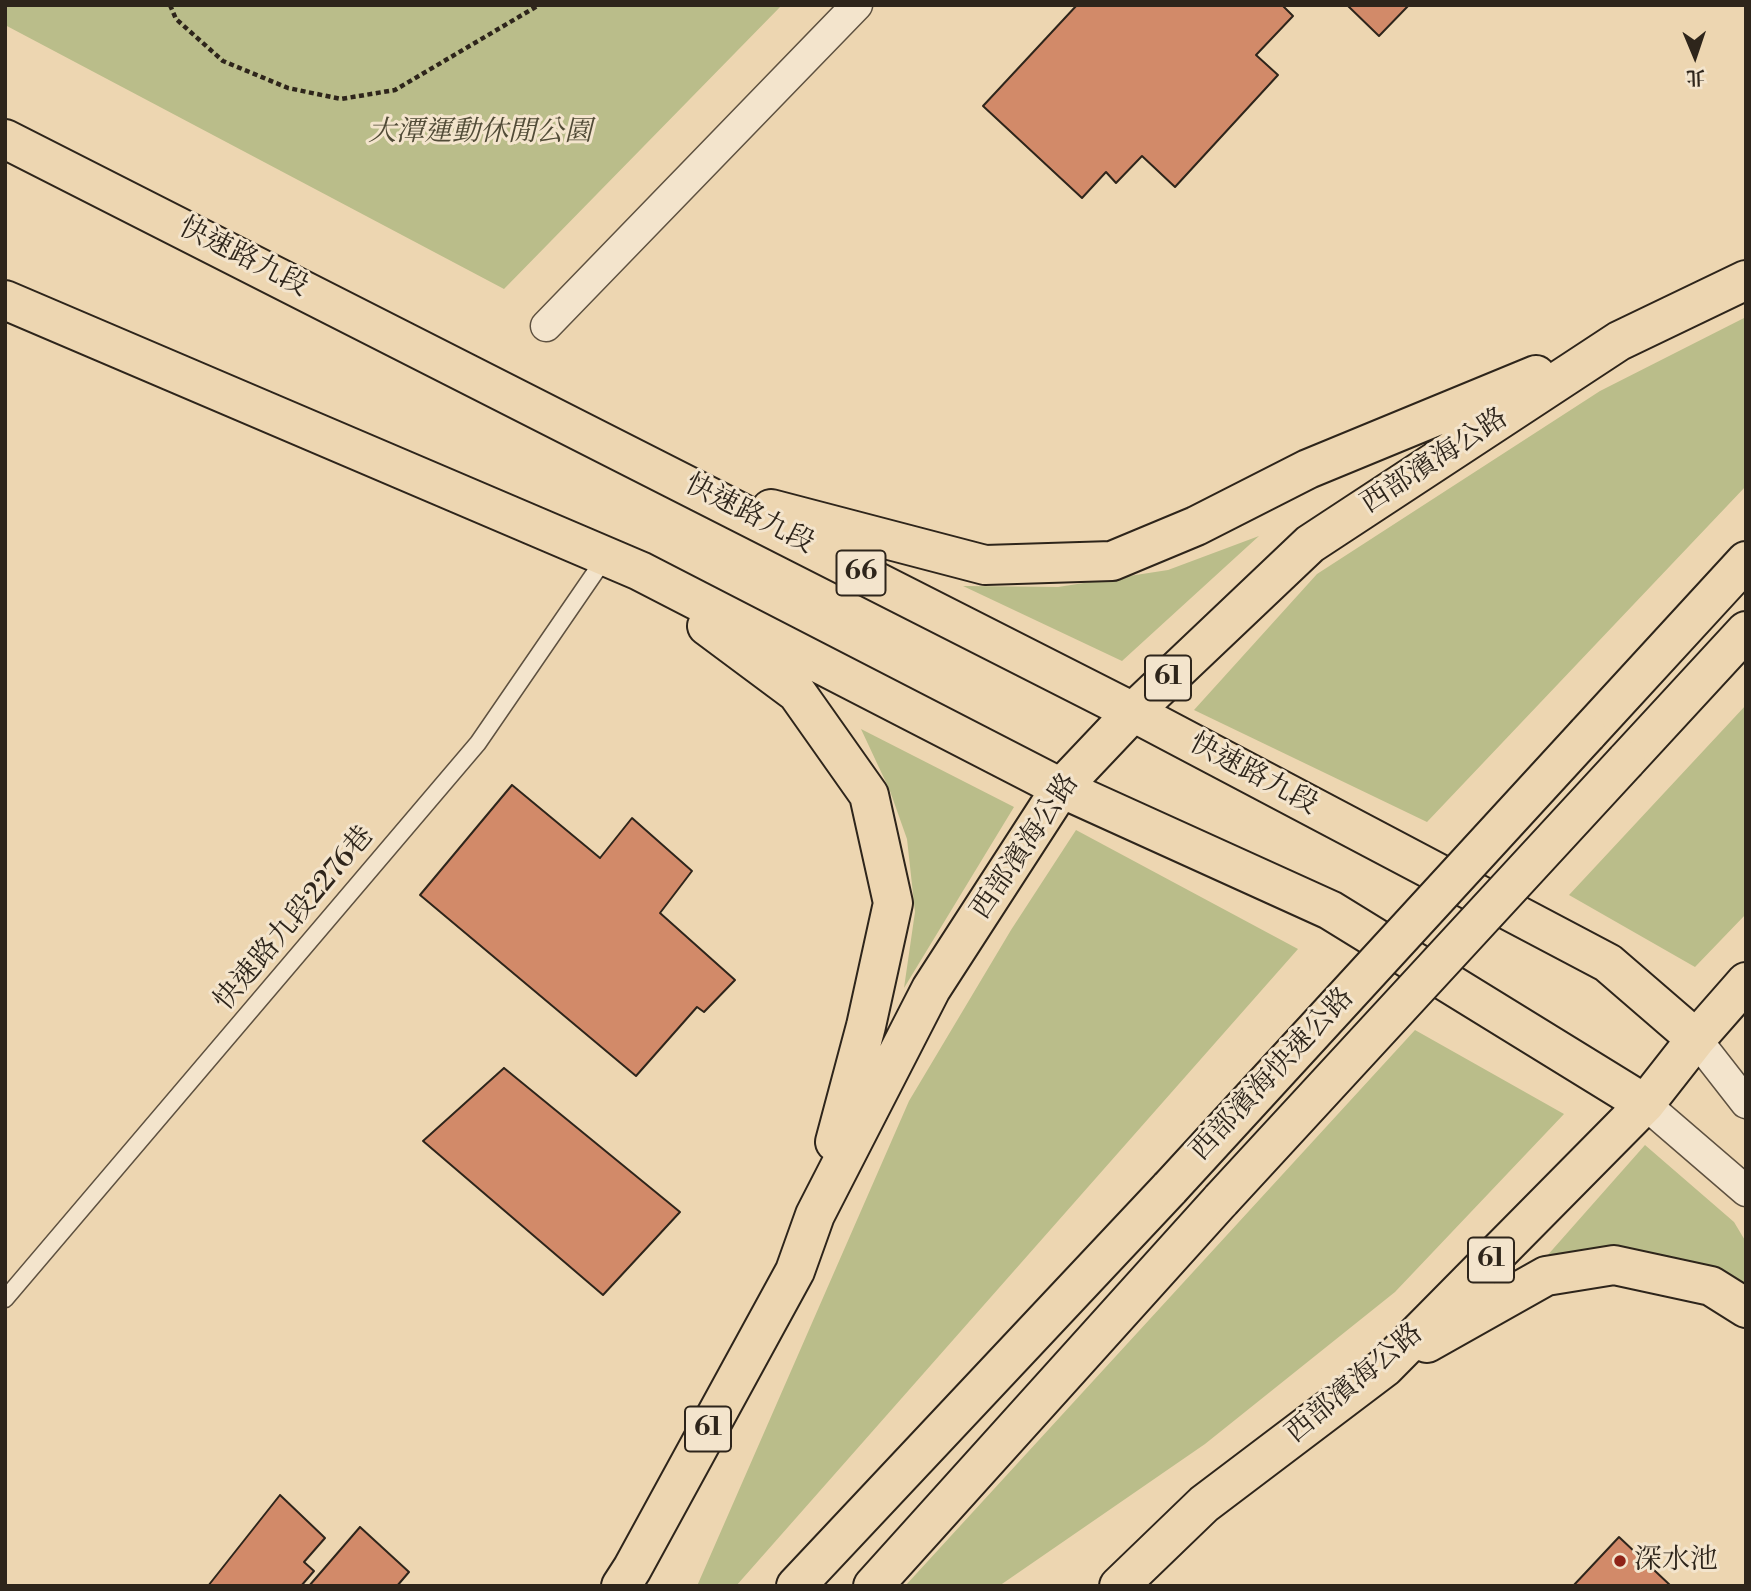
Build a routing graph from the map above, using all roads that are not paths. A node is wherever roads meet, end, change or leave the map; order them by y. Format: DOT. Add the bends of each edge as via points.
graph roads {
  1 [pos="857,5"];
  2 [pos="5,139"];
  3 [pos="1746,279"];
  4 [pos="5,300"];
  5 [pos="546,326"];
  6 [pos="1619,341"];
  7 [pos="699,490"];
  8 [pos="605,558"];
  9 [pos="1746,561"];
  10 [pos="640,571"];
  11 [pos="1746,631"];
  12 [pos="1133,712"];
  13 [pos="1061,788"];
  14 [pos="1746,982"];
  15 [pos="1696,1039"];
  16 [pos="1746,1103"];
  17 [pos="1645,1104"];
  18 [pos="1746,1191"];
  19 [pos="815,1215"];
  20 [pos="5,1299"];
  21 [pos="1746,1308"];
  22 [pos="1385,1367"];
  23 [pos="621,1586"];
  24 [pos="796,1586"];
  25 [pos="873,1586"];
  26 [pos="1119,1586"];
  1 -- 5 [label="street"];
  2 -- 7 [label="main road, 快速路九段 / 66"];
  3 -- 6 [label="main road, 西部濱海公路 / 61"];
  4 -- 8 [label="main road"];
  6 -- 7 [label="main road" via="1308,469 1196,526 1112,561 985,565"];
  6 -- 12 [label="main road, 西部濱海公路 / 61" via="1310,544"];
  7 -- 12 [label="main road, 快速路九段 / 66"];
  8 -- 10 [label="main road"];
  8 -- 20 [label="lane, 快速路九段2276巷" via="478,744"];
  9 -- 24 [label="main road, 西部濱海快速公路, bridge" via="1170,1188"];
  10 -- 13 [label="main road"];
  10 -- 19 [label="main road" via="797,693 869,795 893,903 866,1026"];
  11 -- 25 [label="main road, 西部濱海快速公路, bridge" via="1221,1200"];
  12 -- 13 [label="main road, 西部濱海公路 / 61"];
  12 -- 15 [label="main road, 快速路九段 / 66" via="1608,963"];
  13 -- 17 [label="main road" via="1331,910"];
  13 -- 19 [label="main road, 西部濱海公路 / 61" via="931,989"];
  14 -- 15 [label="main road, 西部濱海公路 / 61"];
  15 -- 16 [label="street"];
  15 -- 17 [label="main road, 西部濱海公路 / 61"];
  17 -- 18 [label="street"];
  17 -- 22 [label="main road, 西部濱海公路 / 61"];
  19 -- 23 [label="main road, 西部濱海公路 / 61" via="795,1271"];
  21 -- 22 [label="main road" via="1711,1286 1614,1265 1546,1276"];
  22 -- 26 [label="main road, 西部濱海公路 / 61" via="1204,1504"];
}
